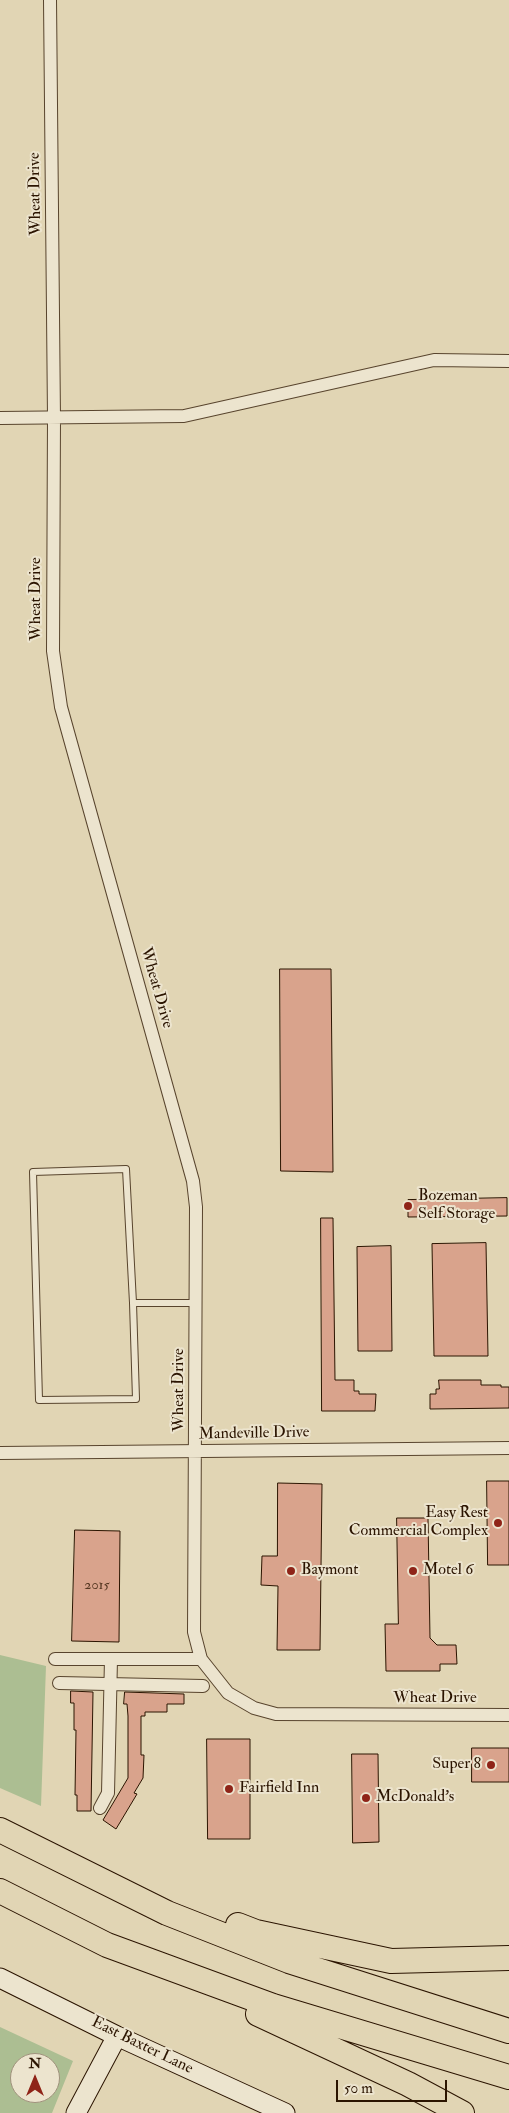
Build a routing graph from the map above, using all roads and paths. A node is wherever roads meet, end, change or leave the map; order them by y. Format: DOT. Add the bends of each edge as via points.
graph roads {
  1 [pos="50,0"];
  2 [pos="509,361"];
  3 [pos="0,418"];
  4 [pos="54,418"];
  5 [pos="134,1302"];
  6 [pos="196,1303"];
  7 [pos="509,1448"];
  8 [pos="196,1451"];
  9 [pos="0,1453"];
  10 [pos="55,1659"];
  11 [pos="111,1659"];
  12 [pos="201,1660"];
  13 [pos="59,1683"];
  14 [pos="110,1684"];
  15 [pos="203,1686"];
  16 [pos="509,1715"];
  17 [pos="100,1808"];
  18 [pos="0,1830"];
  19 [pos="46,1853"];
  20 [pos="0,1891"];
  21 [pos="107,1945"];
  22 [pos="509,1958"];
  23 [pos="0,1978"];
  24 [pos="509,2031"];
  25 [pos="117,2036"];
  26 [pos="509,2077"];
  27 [pos="76,2113"];
  28 [pos="285,2113"];
  29 [pos="462,2113"];
  1 -- 4 [label="street, Wheat Drive"];
  2 -- 4 [label="street" via="434,360 184,416"];
  3 -- 4 [label="street"];
  4 -- 6 [label="street, Wheat Drive" via="53,651 56,684 192,1181 196,1207"];
  5 -- 5 [label="lane" via="136,1399 39,1400 33,1172 126,1169"];
  5 -- 6 [label="lane"];
  6 -- 8 [label="street, Wheat Drive"];
  7 -- 8 [label="street, Mandeville Drive"];
  8 -- 9 [label="street, Mandeville Drive"];
  8 -- 12 [label="street, Wheat Drive" via="194,1632"];
  10 -- 11 [label="street"];
  11 -- 12 [label="street"];
  11 -- 14 [label="street"];
  12 -- 16 [label="street, Wheat Drive" via="228,1693 254,1708 276,1714"];
  13 -- 14 [label="street"];
  14 -- 15 [label="street"];
  14 -- 17 [label="street" via="108,1793"];
  18 -- 19 [label="highway"];
  19 -- 22 [label="highway" via="256,1932 391,1961"];
  19 -- 24 [label="highway" via="167,1913 289,1961"];
  20 -- 21 [label="highway"];
  21 -- 26 [label="highway" via="273,2006"];
  21 -- 29 [label="highway" via="408,2084"];
  23 -- 25 [label="main road, East Baxter Lane"];
  25 -- 27 [label="main road"];
  25 -- 28 [label="main road, East Baxter Lane"];
}
